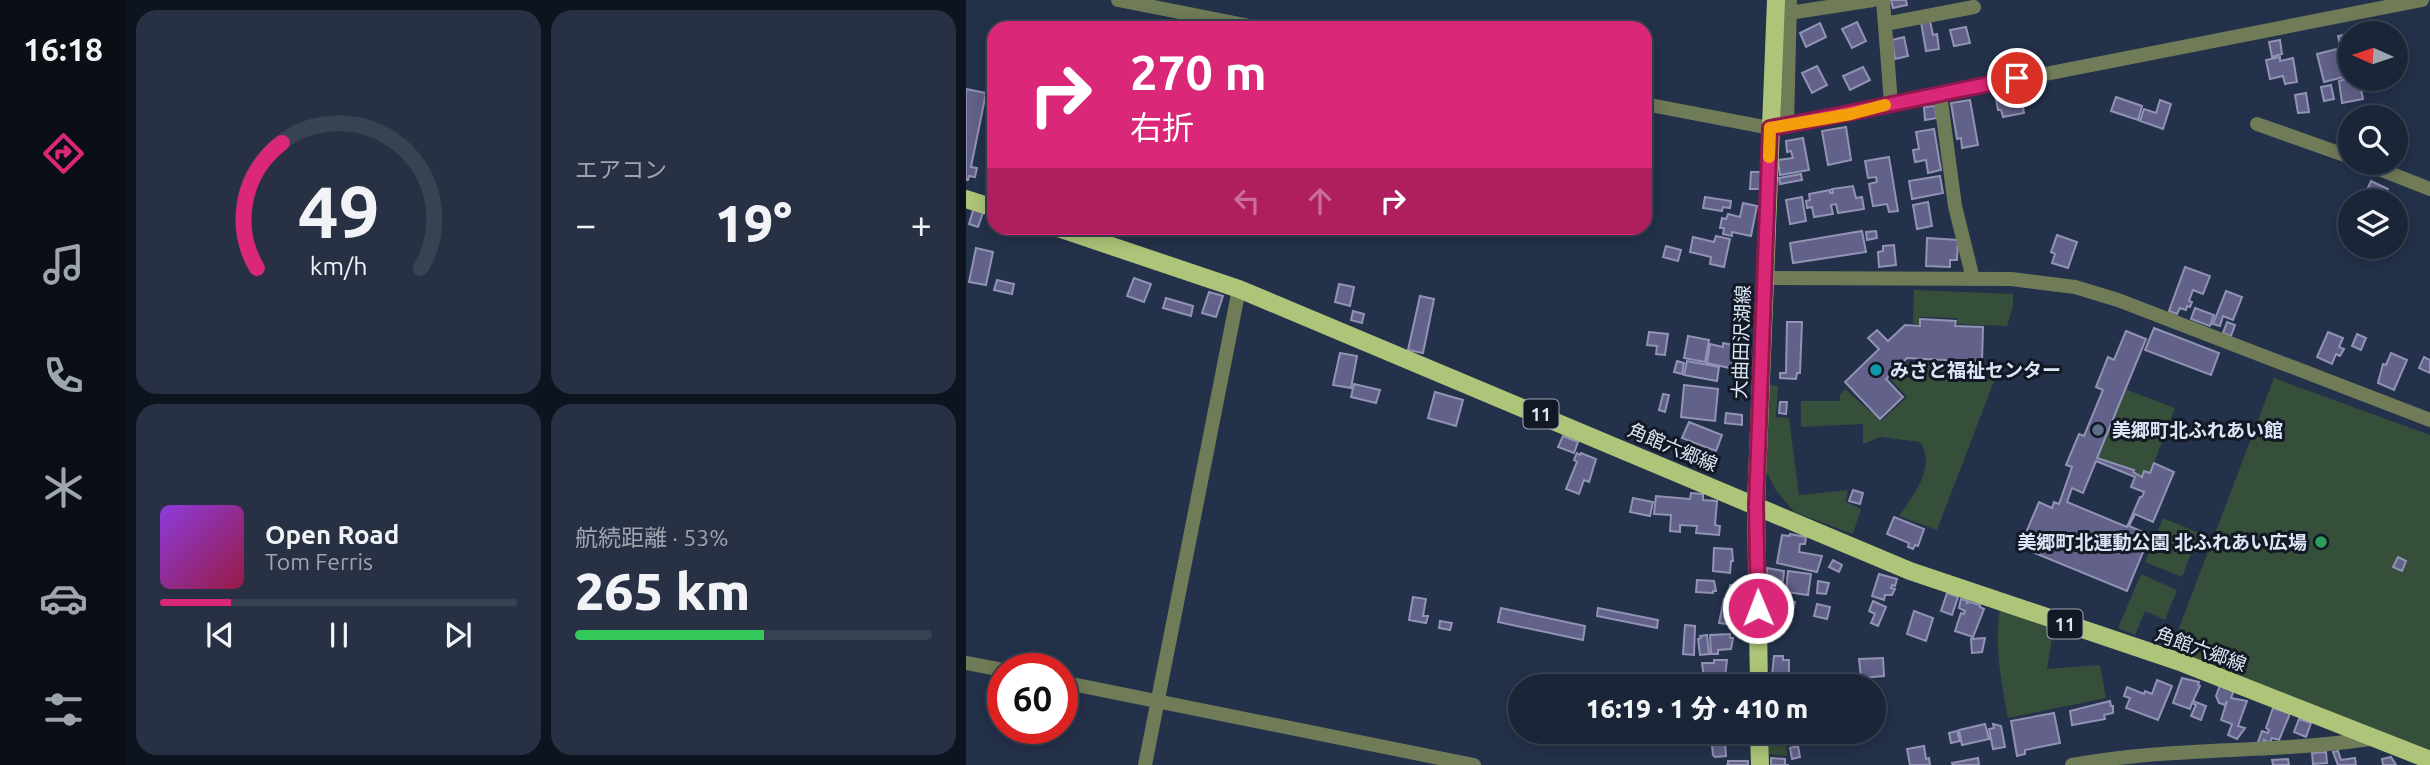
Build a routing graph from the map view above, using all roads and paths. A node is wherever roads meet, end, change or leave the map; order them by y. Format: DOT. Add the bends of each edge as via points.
graph roads {
  1 [pos="1118,0"];
  2 [pos="1776,0"];
  3 [pos="1873,0"];
  4 [pos="1883,0"];
  5 [pos="2422,0"];
  6 [pos="1789,6"];
  7 [pos="1974,7"];
  8 [pos="1224,21"];
  9 [pos="1885,24"];
  10 [pos="1940,94"];
  11 [pos="1891,103"];
  12 [pos="1652,105"];
  13 [pos="2257,124"];
  14 [pos="1778,127"];
  15 [pos="2338,153"];
  16 [pos="2394,175"];
  17 [pos="2430,189"];
  18 [pos="966,199"];
  19 [pos="987,206"];
  20 [pos="1079,235"];
  21 [pos="1765,278"];
  22 [pos="1973,279"];
  23 [pos="1240,289"];
  24 [pos="2430,420"];
  25 [pos="1756,505"];
  26 [pos="966,663"];
  27 [pos="987,667"];
  28 [pos="1759,674"];
  29 [pos="1078,685"];
  30 [pos="1157,701"];
  31 [pos="2376,738"];
  32 [pos="1759,744"];
  33 [pos="2430,760"];
  34 [pos="1144,765"];
  35 [pos="1474,765"];
  36 [pos="1760,765"];
  37 [pos="2072,765"];
  1 -- 8 [label="street"];
  2 -- 14 [label="main road, 大曲田沢湖線"];
  3 -- 6 [label="street"];
  4 -- 9 [label="street"];
  5 -- 10 [label="street"];
  6 -- 14 [label="street"];
  7 -- 9 [label="street"];
  9 -- 11 [label="street"];
  10 -- 11 [label="street"];
  10 -- 22 [label="street" via="1955,206"];
  11 -- 14 [label="street"];
  12 -- 14 [label="street"];
  13 -- 15 [label="street"];
  14 -- 21 [label="main road, 大曲田沢湖線"];
  16 -- 17 [label="street"];
  18 -- 19 [label="main road"];
  20 -- 23 [label="main road, 角館六郷線 / 11"];
  21 -- 22 [label="street"];
  21 -- 25 [label="main road, 大曲田沢湖線"];
  22 -- 24 [label="street" via="2075,286"];
  23 -- 25 [label="main road, 角館六郷線 / 11"];
  23 -- 30 [label="street"];
  25 -- 28 [label="main road, 大曲田沢湖線"];
  25 -- 31 [label="main road, 角館六郷線 / 11" via="1910,571 2183,663"];
  26 -- 27 [label="street"];
  29 -- 30 [label="street"];
  30 -- 34 [label="street"];
  30 -- 35 [label="street"];
  31 -- 33 [label="main road, 角館六郷線 / 11"];
  31 -- 37 [label="street"];
  32 -- 36 [label="main road"];
}
